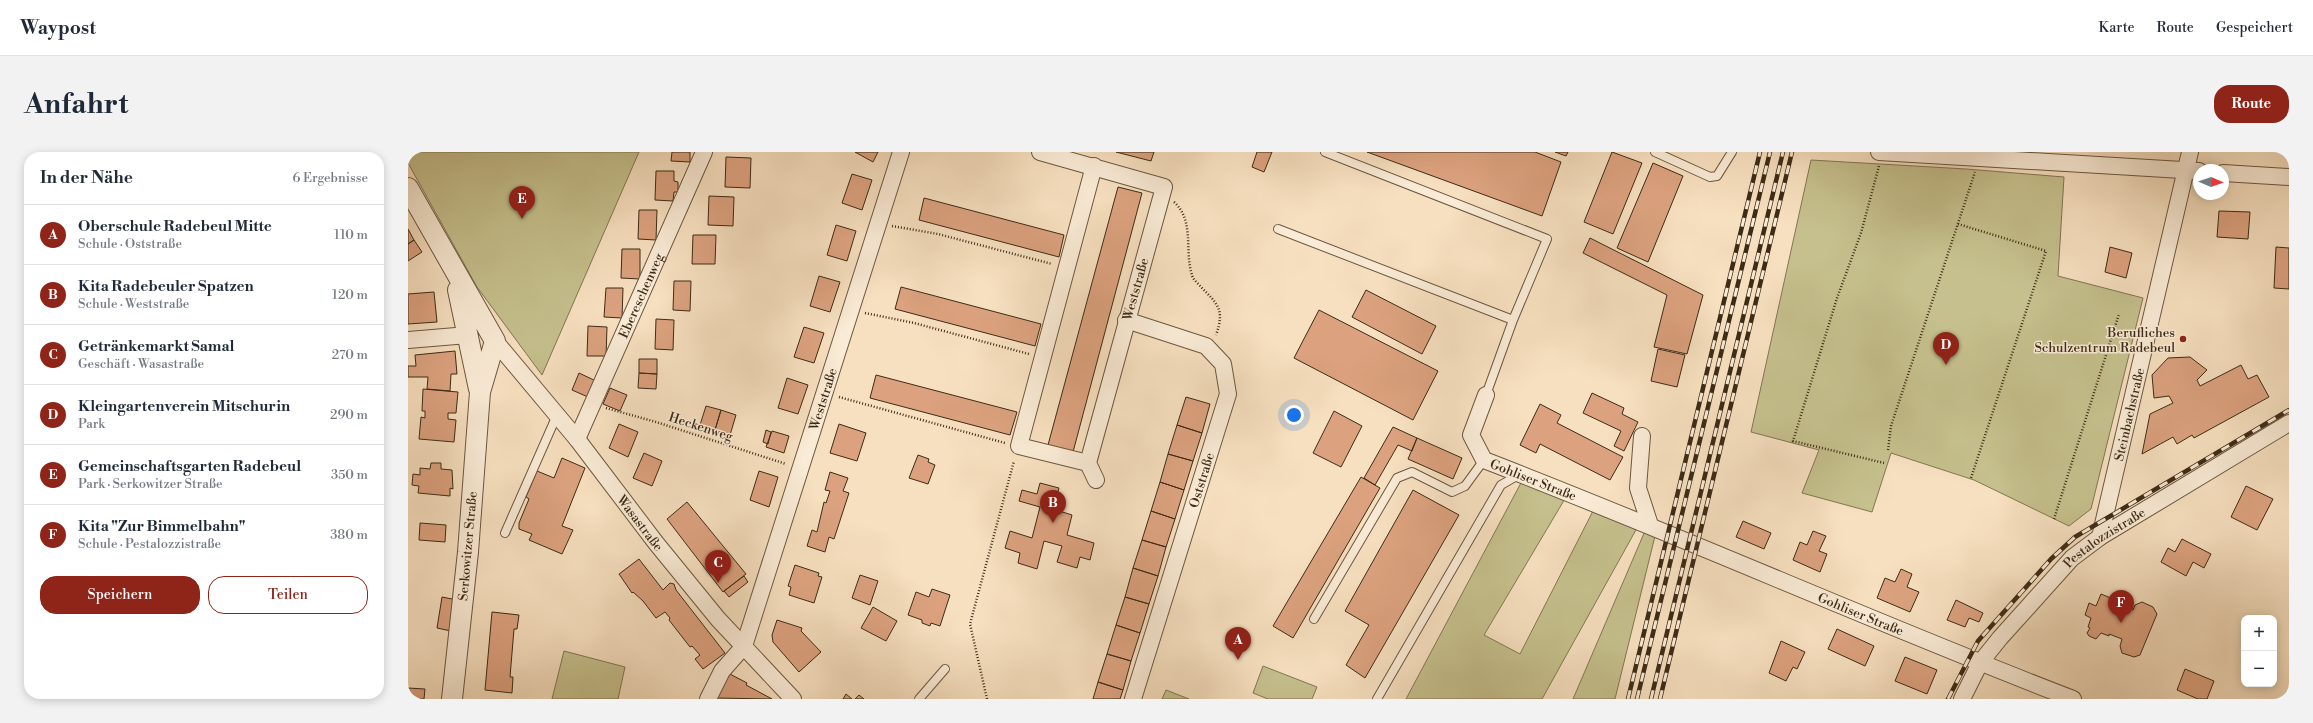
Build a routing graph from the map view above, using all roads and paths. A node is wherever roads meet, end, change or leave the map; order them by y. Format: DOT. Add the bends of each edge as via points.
graph roads {
  1 [pos="704,152"];
  2 [pos="900,152"];
  3 [pos="1040,152"];
  4 [pos="1325,152"];
  5 [pos="1655,152"];
  6 [pos="1732,152"];
  7 [pos="1879,152"];
  8 [pos="2190,152"];
  9 [pos="1094,166"];
  10 [pos="1887,166"];
  11 [pos="2192,170"];
  12 [pos="1968,171"];
  13 [pos="2229,173"];
  14 [pos="2289,177"];
  15 [pos="408,188"];
  16 [pos="1162,195"];
  17 [pos="878,224"];
  18 [pos="1958,224"];
  19 [pos="1278,229"];
  20 [pos="1066,268"];
  21 [pos="455,274"];
  22 [pos="851,310"];
  23 [pos="2119,314"];
  24 [pos="1126,320"];
  25 [pos="1513,320"];
  26 [pos="468,335"];
  27 [pos="408,340"];
  28 [pos="495,341"];
  29 [pos="1210,351"];
  30 [pos="1042,357"];
  31 [pos="480,392"];
  32 [pos="825,393"];
  33 [pos="1486,395"];
  34 [pos="594,405"];
  35 [pos="557,415"];
  36 [pos="2289,423"];
  37 [pos="1642,436"];
  38 [pos="578,439"];
  39 [pos="1019,446"];
  40 [pos="1888,450"];
  41 [pos="1484,460"];
  42 [pos="1088,463"];
  43 [pos="1884,464"];
  44 [pos="801,469"];
  45 [pos="1520,474"];
  46 [pos="1970,478"];
  47 [pos="1096,480"];
  48 [pos="2054,519"];
  49 [pos="1650,525"];
  50 [pos="505,533"];
  51 [pos="2100,537"];
  52 [pos="1314,619"];
  53 [pos="744,646"];
  54 [pos="1980,663"];
  55 [pos="945,669"];
  56 [pos="452,699"];
  57 [pos="708,699"];
  58 [pos="793,699"];
  59 [pos="919,699"];
  60 [pos="987,699"];
  61 [pos="1133,699"];
  62 [pos="1377,699"];
  63 [pos="1962,699"];
  64 [pos="2073,699"];
  1 -- 34 [label="street, Ebereschenweg"];
  2 -- 17 [label="street, Weststraße"];
  3 -- 9 [label="street"];
  4 -- 25 [label="lane" via="1547,239"];
  5 -- 6 [label="lane" via="1710,177 1718,176"];
  7 -- 11 [label="street"];
  8 -- 11 [label="street, Steinbachstraße"];
  9 -- 16 [label="street" via="1164,186"];
  9 -- 20 [label="street"];
  10 -- 43 [label="path" via="1879,165 1861,233 1837,298 1793,441"];
  11 -- 51 [label="street, Steinbachstraße"];
  12 -- 18 [label="path" via="1975,172"];
  13 -- 14 [label="street"];
  15 -- 21 [label="street, Serkowitzer Straße"];
  16 -- 24 [label="street, Weststraße"];
  16 -- 29 [label="path" via="1182,209 1187,222 1187,255 1193,278 1218,304 1219,327"];
  17 -- 20 [label="path" via="938,234"];
  17 -- 22 [label="street, Weststraße"];
  18 -- 40 [label="path" via="1891,426"];
  18 -- 46 [label="path" via="2046,251"];
  19 -- 25 [label="lane"];
  20 -- 30 [label="street"];
  21 -- 26 [label="street, Serkowitzer Straße"];
  21 -- 28 [label="street, Serkowitzer Straße"];
  22 -- 30 [label="path" via="914,323"];
  22 -- 32 [label="street, Weststraße"];
  23 -- 48 [label="path"];
  24 -- 29 [label="street, Oststraße" via="1206,346"];
  24 -- 42 [label="street, Weststraße"];
  25 -- 33 [label="lane"];
  26 -- 27 [label="street"];
  26 -- 31 [label="street, Serkowitzer Straße"];
  28 -- 31 [label="street, Serkowitzer Straße"];
  28 -- 35 [label="street, Wasastraße"];
  29 -- 61 [label="street, Oststraße" via="1223,364 1228,394"];
  30 -- 39 [label="street"];
  31 -- 56 [label="street, Serkowitzer Straße" via="468,552"];
  32 -- 39 [label="path"];
  32 -- 44 [label="street, Weststraße"];
  33 -- 41 [label="street, Gohliser Straße" via="1471,435"];
  34 -- 38 [label="street, Ebereschenweg"];
  34 -- 44 [label="path, Heckenweg" via="656,422"];
  35 -- 38 [label="street, Wasastraße"];
  35 -- 50 [label="lane"];
  36 -- 51 [label="street, Pestalozzistraße"];
  37 -- 49 [label="street" via="1638,488"];
  38 -- 53 [label="street, Wasastraße" via="656,543 718,619"];
  39 -- 42 [label="street"];
  39 -- 60 [label="path" via="970,624"];
  41 -- 45 [label="street, Gohliser Straße"];
  41 -- 52 [label="lane" via="1465,486 1452,492 1412,472 1397,478"];
  42 -- 47 [label="street"];
  44 -- 53 [label="street, Weststraße"];
  45 -- 49 [label="street, Gohliser Straße"];
  45 -- 62 [label="lane" via="1501,485"];
  49 -- 54 [label="street, Gohliser Straße"];
  51 -- 54 [label="street, Pestalozzistraße" via="2072,558 2049,582"];
  53 -- 57 [label="street" via="722,671"];
  53 -- 58 [label="street, Wasastraße"];
  54 -- 63 [label="street, Pestalozzistraße"];
  54 -- 64 [label="street, Gohliser Straße"];
  55 -- 59 [label="lane"];
}
